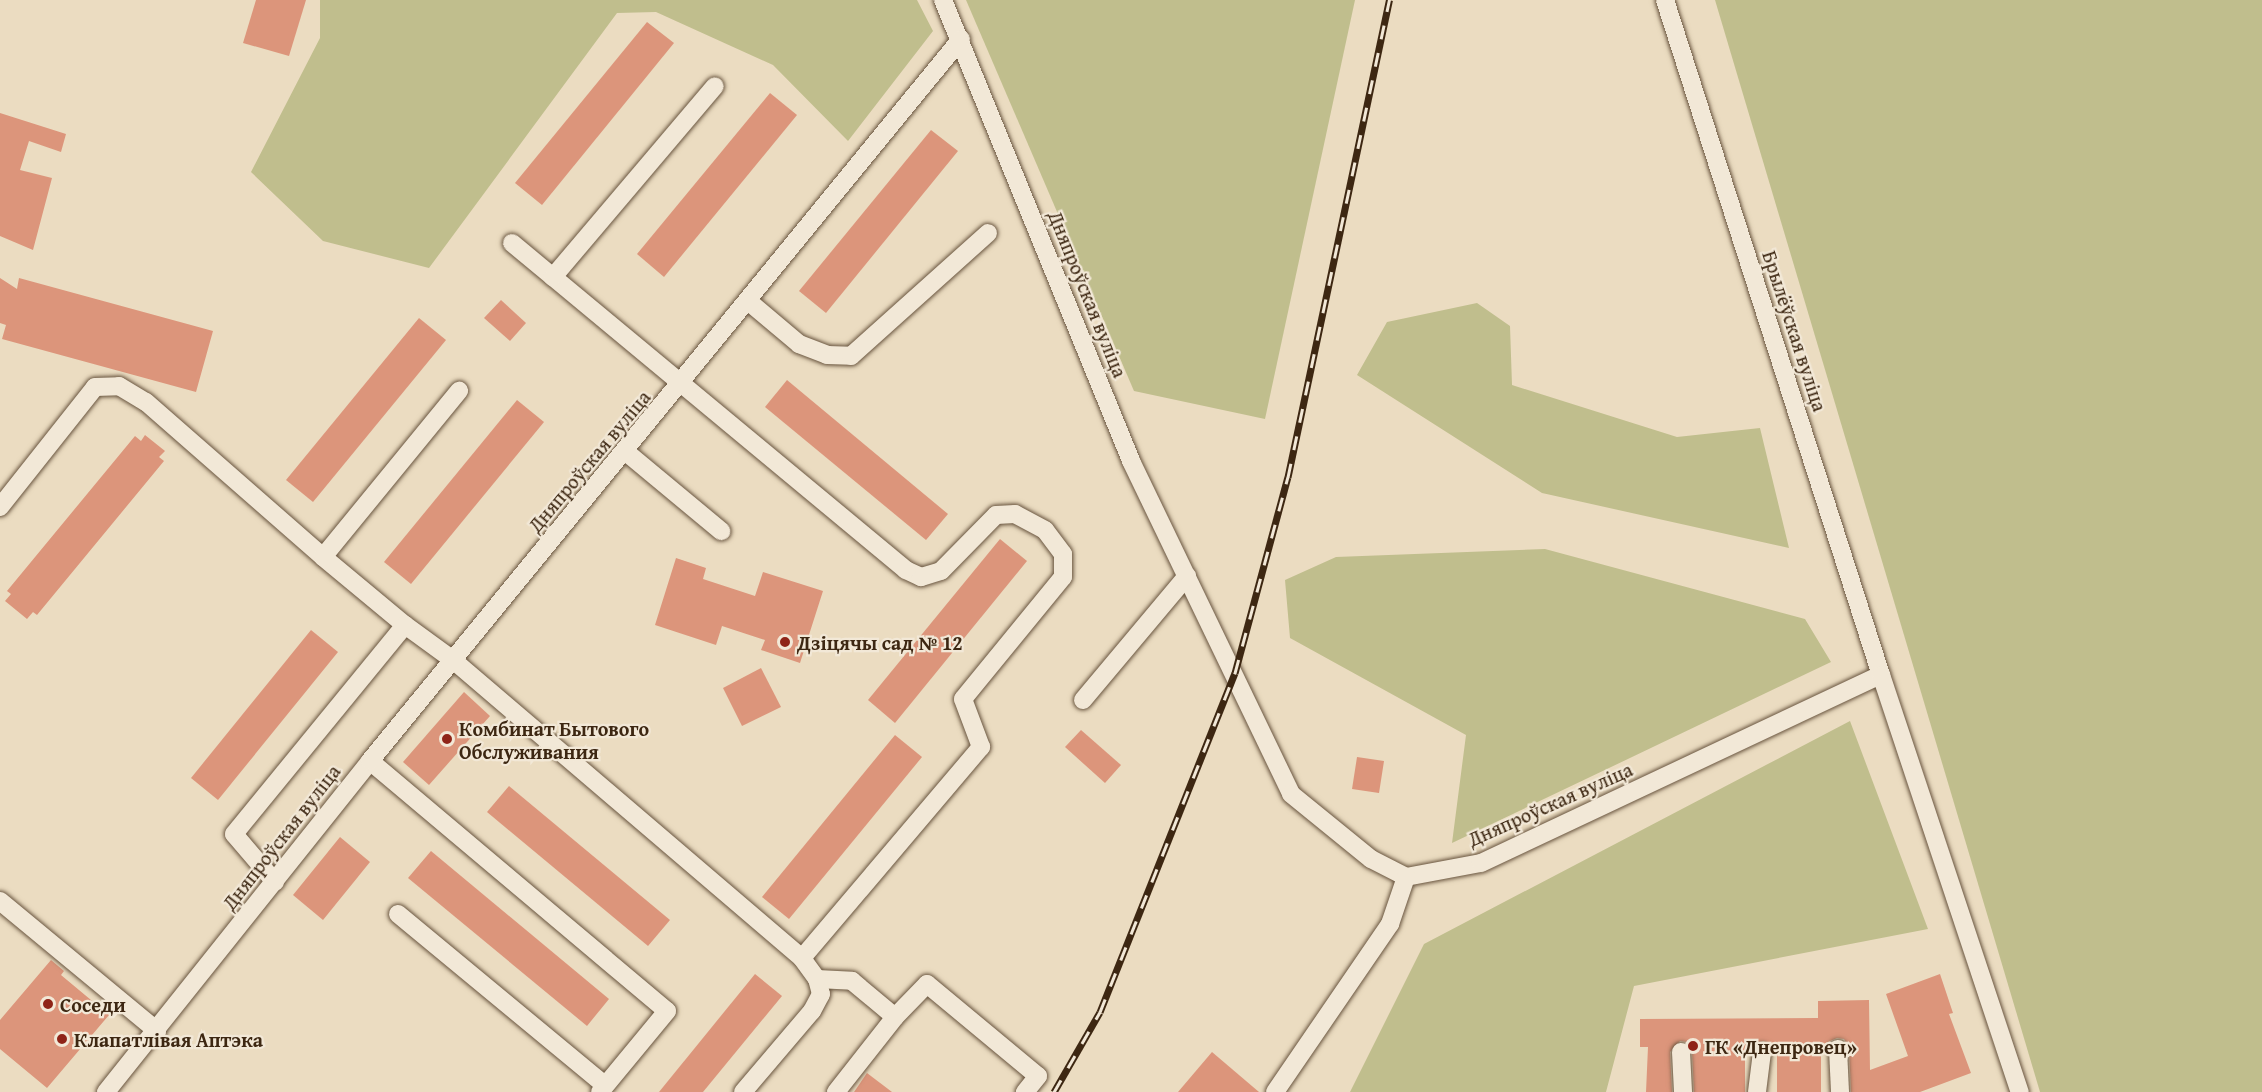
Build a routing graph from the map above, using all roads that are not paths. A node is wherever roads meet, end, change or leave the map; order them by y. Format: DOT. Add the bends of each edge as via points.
graph roads {
  1 [pos="943,0"];
  2 [pos="1665,0"];
  3 [pos="961,39"];
  4 [pos="715,86"];
  5 [pos="988,234"];
  6 [pos="512,243"];
  7 [pos="553,277"];
  8 [pos="748,301"];
  9 [pos="682,383"];
  10 [pos="459,391"];
  11 [pos="626,452"];
  12 [pos="0,507"];
  13 [pos="721,531"];
  14 [pos="323,557"];
  15 [pos="1187,576"];
  16 [pos="405,626"];
  17 [pos="453,660"];
  18 [pos="1881,675"];
  19 [pos="1083,700"];
  20 [pos="370,761"];
  21 [pos="1406,877"];
  22 [pos="275,882"];
  23 [pos="0,901"];
  24 [pos="398,914"];
  25 [pos="802,958"];
  26 [pos="817,979"];
  27 [pos="894,1017"];
  28 [pos="157,1030"];
  29 [pos="1838,1050"];
  30 [pos="1682,1052"];
  31 [pos="1762,1052"];
  32 [pos="602,1088"];
  33 [pos="106,1092"];
  34 [pos="743,1092"];
  35 [pos="836,1092"];
  36 [pos="1025,1092"];
  37 [pos="1275,1092"];
  38 [pos="1683,1092"];
  39 [pos="1757,1092"];
  40 [pos="1840,1092"];
  41 [pos="2020,1092"];
  1 -- 3 [label="street"];
  2 -- 18 [label="street, Брылёўская вуліца"];
  3 -- 8 [label="street, Дняпроўская вуліца"];
  3 -- 15 [label="street, Дняпроўская вуліца" via="1131,461"];
  4 -- 7 [label="street"];
  5 -- 8 [label="street" via="851,356 827,355 799,344"];
  6 -- 7 [label="street"];
  7 -- 9 [label="street"];
  8 -- 9 [label="street, Дняпроўская вуліца"];
  9 -- 11 [label="street, Дняпроўская вуліца"];
  9 -- 25 [label="street" via="906,570 921,577 941,571 996,514 1015,514 1045,530 1063,554 1063,577 963,699 981,747"];
  10 -- 14 [label="street"];
  11 -- 13 [label="street"];
  11 -- 17 [label="street, Дняпроўская вуліца"];
  12 -- 14 [label="street" via="95,387 118,386 146,402"];
  14 -- 16 [label="street"];
  15 -- 19 [label="street"];
  15 -- 21 [label="street, Дняпроўская вуліца" via="1291,794 1371,859"];
  16 -- 17 [label="street"];
  16 -- 22 [label="street" via="234,834"];
  17 -- 20 [label="street, Дняпроўская вуліца"];
  17 -- 25 [label="street"];
  18 -- 21 [label="street, Дняпроўская вуліца" via="1481,863"];
  18 -- 41 [label="street"];
  20 -- 22 [label="street, Дняпроўская вуліца"];
  20 -- 32 [label="street" via="667,1011"];
  21 -- 37 [label="street" via="1390,924"];
  22 -- 28 [label="street, Дняпроўская вуліца"];
  23 -- 28 [label="street"];
  24 -- 32 [label="street"];
  25 -- 26 [label="street"];
  26 -- 27 [label="street" via="852,981"];
  26 -- 34 [label="street" via="821,994 812,1011"];
  27 -- 35 [label="street"];
  27 -- 36 [label="street" via="927,984 1038,1076"];
  28 -- 33 [label="street, Дняпроўская вуліца"];
  29 -- 40 [label="street"];
  30 -- 38 [label="street"];
  31 -- 39 [label="street"];
}
